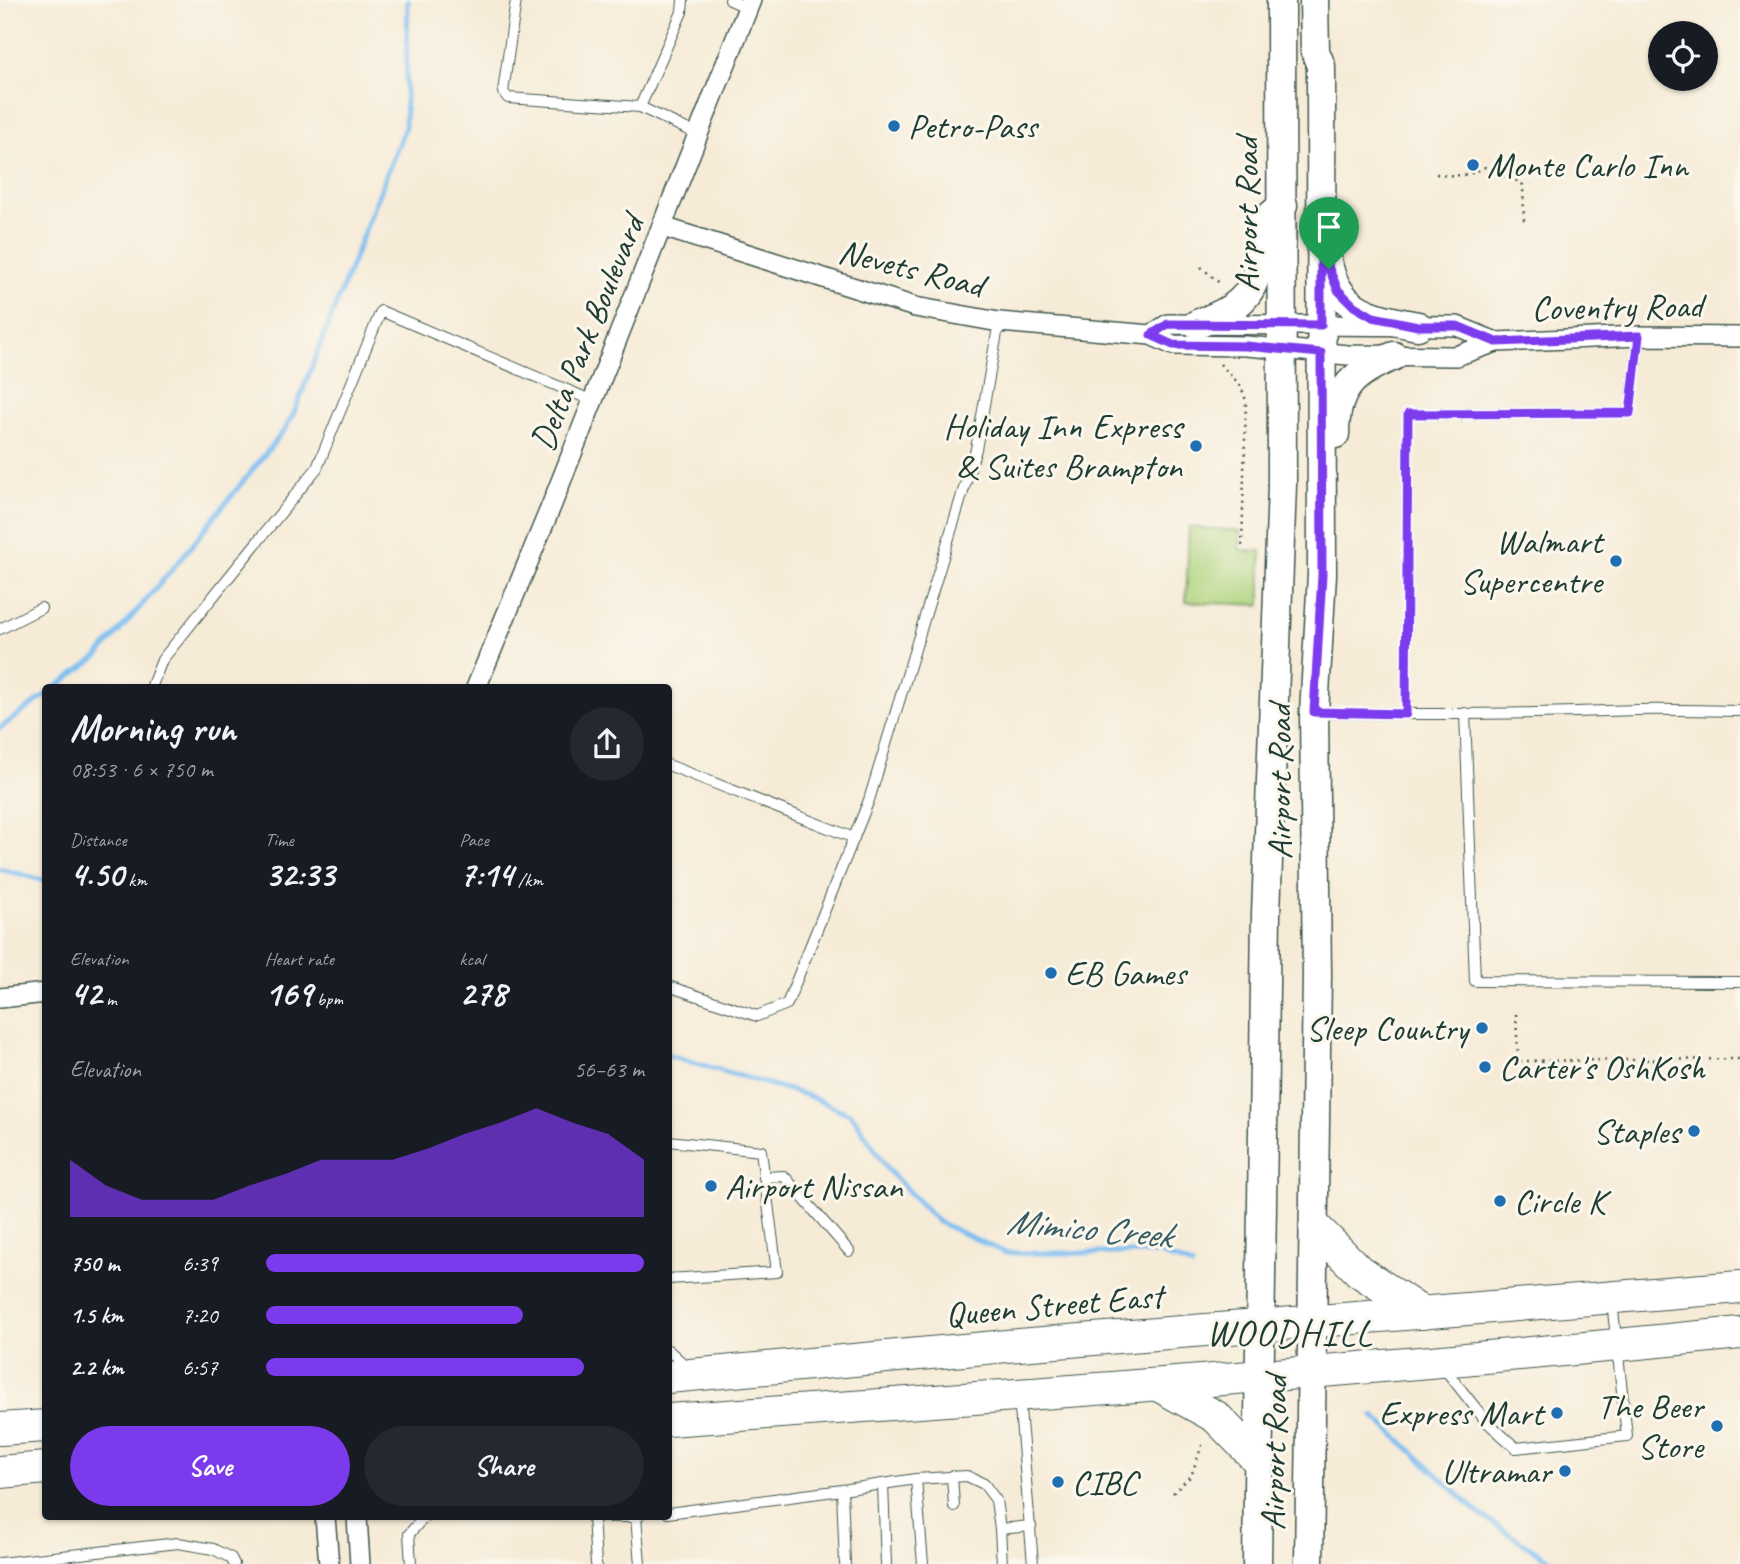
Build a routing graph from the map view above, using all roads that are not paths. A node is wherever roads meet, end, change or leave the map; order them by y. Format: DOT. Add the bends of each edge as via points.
graph roads {
  1 [pos="516,0"];
  2 [pos="684,0"];
  3 [pos="730,0"];
  4 [pos="1281,0"];
  5 [pos="1314,0"];
  6 [pos="750,4"];
  7 [pos="640,107"];
  8 [pos="699,135"];
  9 [pos="1283,205"];
  10 [pos="663,227"];
  11 [pos="1321,227"];
  12 [pos="999,322"];
  13 [pos="1197,324"];
  14 [pos="1321,325"];
  15 [pos="1418,326"];
  16 [pos="1151,335"];
  17 [pos="1639,336"];
  18 [pos="1282,337"];
  19 [pos="1740,337"];
  20 [pos="1496,342"];
  21 [pos="1321,353"];
  22 [pos="1394,356"];
  23 [pos="593,401"];
  24 [pos="1322,478"];
  25 [pos="41,608"];
  26 [pos="0,629"];
  27 [pos="153,684"];
  28 [pos="479,684"];
  29 [pos="1740,711"];
  30 [pos="1314,712"];
  31 [pos="1465,713"];
  32 [pos="1406,714"];
  33 [pos="672,767"];
  34 [pos="854,838"];
  35 [pos="1740,982"];
  36 [pos="672,987"];
  37 [pos="42,993"];
  38 [pos="0,998"];
  39 [pos="672,1141"];
  40 [pos="764,1177"];
  41 [pos="1315,1227"];
  42 [pos="849,1251"];
  43 [pos="672,1279"];
  44 [pos="1740,1287"];
  45 [pos="1611,1297"];
  46 [pos="1422,1313"];
  47 [pos="1314,1322"];
  48 [pos="1261,1326"];
  49 [pos="1740,1333"];
  50 [pos="1617,1346"];
  51 [pos="672,1357"];
  52 [pos="1438,1361"];
  53 [pos="1313,1372"];
  54 [pos="682,1376"];
  55 [pos="1261,1376"];
  56 [pos="1158,1385"];
  57 [pos="672,1391"];
  58 [pos="1019,1396"];
  59 [pos="672,1420"];
  60 [pos="42,1426"];
  61 [pos="0,1429"];
  62 [pos="1259,1461"];
  63 [pos="42,1468"];
  64 [pos="0,1472"];
  65 [pos="952,1476"];
  66 [pos="916,1479"];
  67 [pos="883,1483"];
  68 [pos="842,1490"];
  69 [pos="954,1506"];
  70 [pos="672,1512"];
  71 [pos="325,1520"];
  72 [pos="357,1520"];
  73 [pos="421,1520"];
  74 [pos="594,1520"];
  75 [pos="637,1520"];
  76 [pos="1031,1526"];
  77 [pos="1000,1529"];
  78 [pos="0,1563"];
  79 [pos="234,1564"];
  80 [pos="329,1564"];
  81 [pos="360,1564"];
  82 [pos="411,1564"];
  83 [pos="596,1564"];
  84 [pos="640,1564"];
  85 [pos="845,1564"];
  86 [pos="886,1564"];
  87 [pos="923,1564"];
  88 [pos="1002,1564"];
  89 [pos="1033,1564"];
  90 [pos="1257,1564"];
  91 [pos="1308,1564"];
  1 -- 7 [label="lane" via="503,92 508,98"];
  2 -- 7 [label="lane"];
  3 -- 6 [label="lane"];
  4 -- 9 [label="main road, Airport Road"];
  5 -- 11 [label="main road, Airport Road" via="1315,51 1321,66"];
  6 -- 8 [label="street, Delta Park Boulevard"];
  7 -- 8 [label="lane"];
  8 -- 10 [label="street, Delta Park Boulevard"];
  9 -- 13 [label="main road" via="1261,224 1260,260 1249,293 1223,315"];
  9 -- 18 [label="main road, Airport Road"];
  10 -- 12 [label="street, Nevets Road" via="915,307"];
  10 -- 23 [label="street, Delta Park Boulevard"];
  11 -- 14 [label="main road, Airport Road"];
  11 -- 15 [label="main road" via="1338,290 1373,317"];
  12 -- 16 [label="street, Nevets Road"];
  12 -- 34 [label="lane" via="976,449"];
  13 -- 16 [label="street, Nevets Road" via="1168,324"];
  13 -- 18 [label="street, Nevets Road"];
  14 -- 15 [label="street, Coventry Road"];
  14 -- 18 [label="street, Coventry Road"];
  14 -- 21 [label="main road, Airport Road"];
  15 -- 20 [label="street, Coventry Road" via="1457,326"];
  16 -- 18 [label="street, Nevets Road" via="1173,345"];
  17 -- 19 [label="street, Coventry Road"];
  17 -- 20 [label="street, Coventry Road"];
  17 -- 32 [label="lane" via="1630,413 1408,414"];
  18 -- 21 [label="street, Coventry Road"];
  18 -- 48 [label="main road, Airport Road" via="1282,485 1266,901"];
  20 -- 22 [label="street, Coventry Road" via="1456,356"];
  21 -- 22 [label="street, Coventry Road"];
  21 -- 24 [label="main road, Airport Road"];
  22 -- 24 [label="main road" via="1363,370 1338,401 1335,456"];
  23 -- 27 [label="lane" via="381,311 317,468 162,660"];
  23 -- 28 [label="street, Delta Park Boulevard"];
  24 -- 30 [label="main road, Airport Road"];
  25 -- 26 [label="lane"];
  29 -- 31 [label="lane"];
  30 -- 32 [label="lane"];
  30 -- 41 [label="main road, Airport Road"];
  31 -- 32 [label="lane"];
  31 -- 35 [label="lane" via="1475,981"];
  33 -- 34 [label="lane"];
  34 -- 36 [label="lane" via="787,1004 757,1016"];
  37 -- 38 [label="street"];
  39 -- 40 [label="lane" via="761,1151"];
  40 -- 42 [label="lane" via="784,1177"];
  40 -- 43 [label="lane" via="777,1272"];
  41 -- 46 [label="main road" via="1359,1271"];
  41 -- 47 [label="main road, Airport Road"];
  44 -- 45 [label="main road, Queen Street East"];
  45 -- 46 [label="main road, Queen Street East"];
  45 -- 50 [label="lane"];
  46 -- 47 [label="main road, Queen Street East"];
  47 -- 48 [label="main road, Queen Street East"];
  47 -- 53 [label="main road, Airport Road"];
  48 -- 54 [label="main road, Queen Street East"];
  48 -- 55 [label="main road, Airport Road"];
  49 -- 50 [label="main road"];
  50 -- 52 [label="main road"];
  50 -- 52 [label="lane" via="1627,1436 1516,1448 1486,1421"];
  51 -- 54 [label="lane"];
  52 -- 53 [label="main road"];
  53 -- 55 [label="main road"];
  53 -- 91 [label="main road, Airport Road"];
  54 -- 57 [label="main road" via="682,1390"];
  55 -- 56 [label="main road"];
  55 -- 62 [label="main road, Airport Road"];
  56 -- 58 [label="main road"];
  56 -- 62 [label="main road" via="1216,1417"];
  58 -- 59 [label="main road"];
  58 -- 76 [label="lane"];
  60 -- 61 [label="main road"];
  62 -- 90 [label="main road, Airport Road"];
  63 -- 64 [label="main road"];
  65 -- 66 [label="lane"];
  65 -- 69 [label="lane"];
  65 -- 77 [label="lane" via="967,1476 984,1484 996,1500"];
  66 -- 67 [label="lane"];
  66 -- 87 [label="lane"];
  67 -- 68 [label="lane"];
  67 -- 86 [label="lane"];
  68 -- 70 [label="lane"];
  68 -- 85 [label="lane"];
  71 -- 80 [label="street"];
  72 -- 81 [label="street"];
  73 -- 82 [label="lane" via="409,1534"];
  74 -- 83 [label="lane"];
  75 -- 84 [label="lane"];
  76 -- 77 [label="lane"];
  76 -- 89 [label="lane"];
  77 -- 88 [label="lane"];
  78 -- 79 [label="lane" via="178,1543 213,1549"];
}
